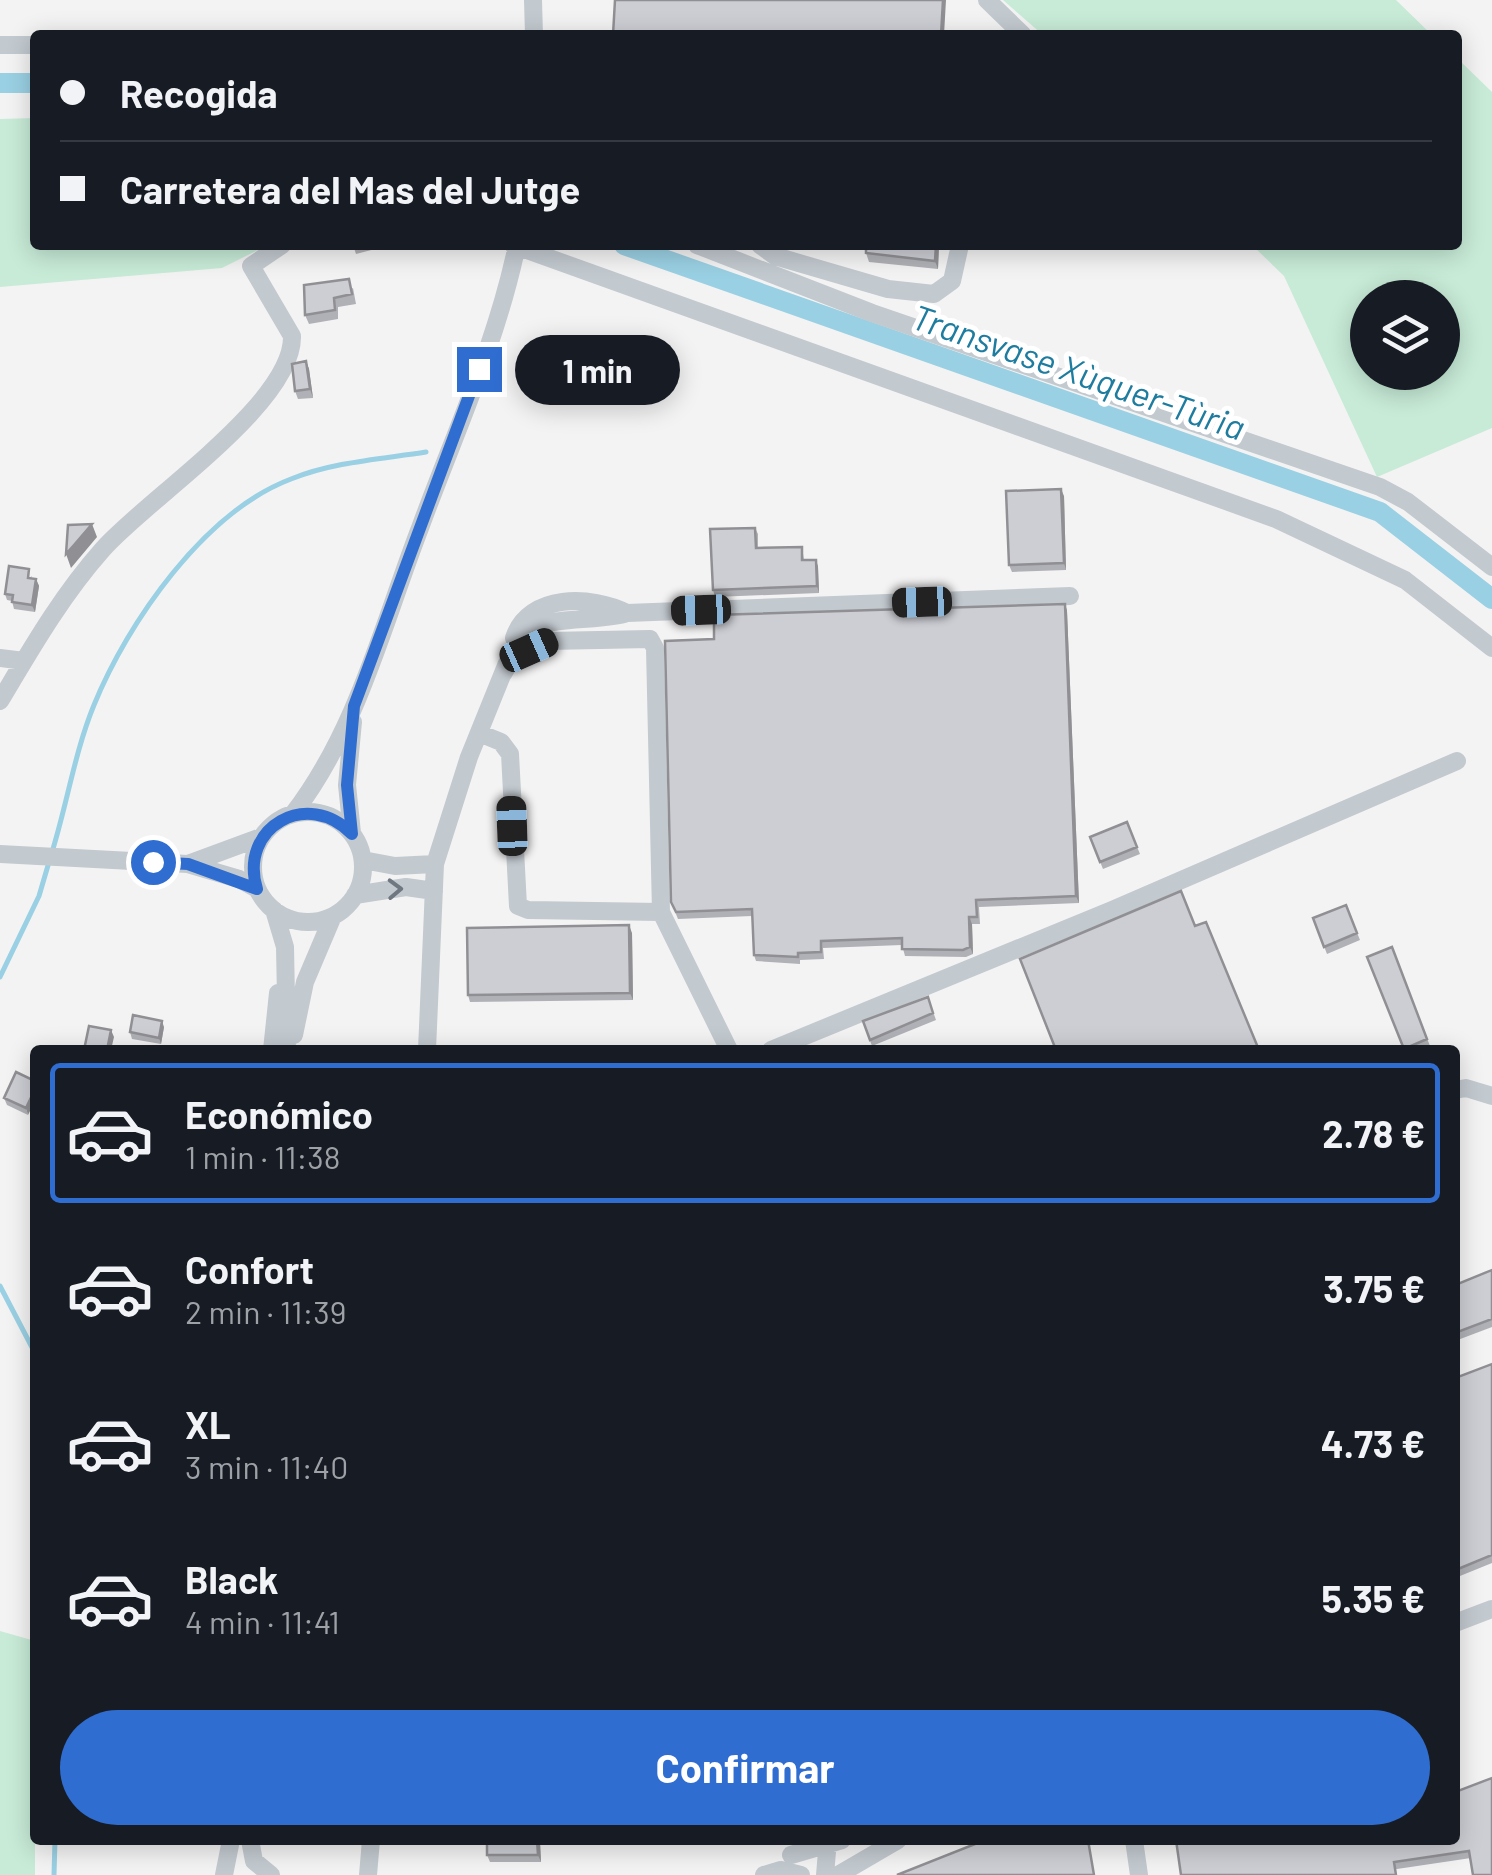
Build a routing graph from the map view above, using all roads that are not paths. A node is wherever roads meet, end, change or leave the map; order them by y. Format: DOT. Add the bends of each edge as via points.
graph roads {
  1 [pos="533,0"];
  2 [pos="987,0"];
  3 [pos="534,30"];
  4 [pos="1018,30"];
  5 [pos="30,44"];
  6 [pos="0,45"];
  7 [pos="275,250"];
  8 [pos="515,250"];
  9 [pos="527,250"];
  10 [pos="710,250"];
  11 [pos="767,250"];
  12 [pos="959,250"];
  13 [pos="1492,567"];
  14 [pos="1070,596"];
  15 [pos="1492,648"];
  16 [pos="0,658"];
  17 [pos="24,661"];
  18 [pos="504,674"];
  19 [pos="0,701"];
  20 [pos="354,706"];
  21 [pos="479,733"];
  22 [pos="1457,761"];
  23 [pos="292,814"];
  24 [pos="352,834"];
  25 [pos="261,837"];
  26 [pos="0,854"];
  27 [pos="362,860"];
  28 [pos="188,864"];
  29 [pos="435,864"];
  30 [pos="257,889"];
  31 [pos="434,891"];
  32 [pos="355,895"];
  33 [pos="274,910"];
  34 [pos="661,912"];
  35 [pos="334,916"];
  36 [pos="286,979"];
  37 [pos="272,1045"];
  38 [pos="290,1045"];
  39 [pos="291,1045"];
  40 [pos="427,1045"];
  41 [pos="728,1045"];
  42 [pos="784,1045"];
  43 [pos="1460,1089"];
  44 [pos="1491,1096"];
  45 [pos="1492,1609"];
  46 [pos="1460,1621"];
  47 [pos="230,1845"];
  48 [pos="251,1845"];
  49 [pos="371,1845"];
  50 [pos="822,1845"];
  51 [pos="831,1845"];
  52 [pos="889,1845"];
  53 [pos="1135,1845"];
  54 [pos="784,1860"];
  55 [pos="224,1875"];
  56 [pos="271,1875"];
  57 [pos="368,1875"];
  58 [pos="801,1875"];
  59 [pos="825,1875"];
  60 [pos="838,1875"];
  61 [pos="1139,1875"];
  1 -- 3 [label="street"];
  2 -- 4 [label="street"];
  5 -- 6 [label="street"];
  7 -- 17 [label="street" via="251,266 292,336 284,370 208,454 104,548"];
  8 -- 20 [label="street" via="492,334"];
  9 -- 15 [label="street" via="1276,519 1405,580"];
  10 -- 13 [label="street" via="1380,486"];
  11 -- 12 [label="street" via="888,290 934,294 952,281"];
  14 -- 18 [label="street" via="627,613 544,623 529,630"];
  16 -- 17 [label="street"];
  17 -- 19 [label="street"];
  18 -- 21 [label="street"];
  18 -- 34 [label="street" via="548,641 650,640"];
  20 -- 23 [label="street" via="322,774"];
  20 -- 24 [label="street" via="347,785"];
  21 -- 29 [label="street"];
  21 -- 34 [label="street" via="510,754 518,906"];
  22 -- 42 [label="street"];
  23 -- 24 [label="street" via="332,817"];
  23 -- 25 [label="street"];
  24 -- 27 [label="street"];
  25 -- 28 [label="street"];
  25 -- 30 [label="street" via="252,868"];
  26 -- 28 [label="street"];
  27 -- 29 [label="street"];
  27 -- 32 [label="street"];
  28 -- 30 [label="street"];
  29 -- 31 [label="street"];
  30 -- 33 [label="street"];
  32 -- 31 [label="street, one-way" via="406,887"];
  31 -- 40 [label="street"];
  32 -- 35 [label="street"];
  33 -- 35 [label="street" via="302,922"];
  33 -- 36 [label="street" via="286,947"];
  34 -- 41 [label="street"];
  35 -- 39 [label="street" via="305,982"];
  36 -- 37 [label="street" via="276,997"];
  36 -- 38 [label="street"];
  43 -- 44 [label="street"];
  45 -- 46 [label="street"];
  47 -- 55 [label="street"];
  48 -- 56 [label="street" via="254,1862"];
  49 -- 57 [label="street"];
  50 -- 54 [label="street"];
  51 -- 59 [label="street"];
  52 -- 60 [label="street"];
  53 -- 61 [label="street"];
  54 -- 58 [label="street"];
}
